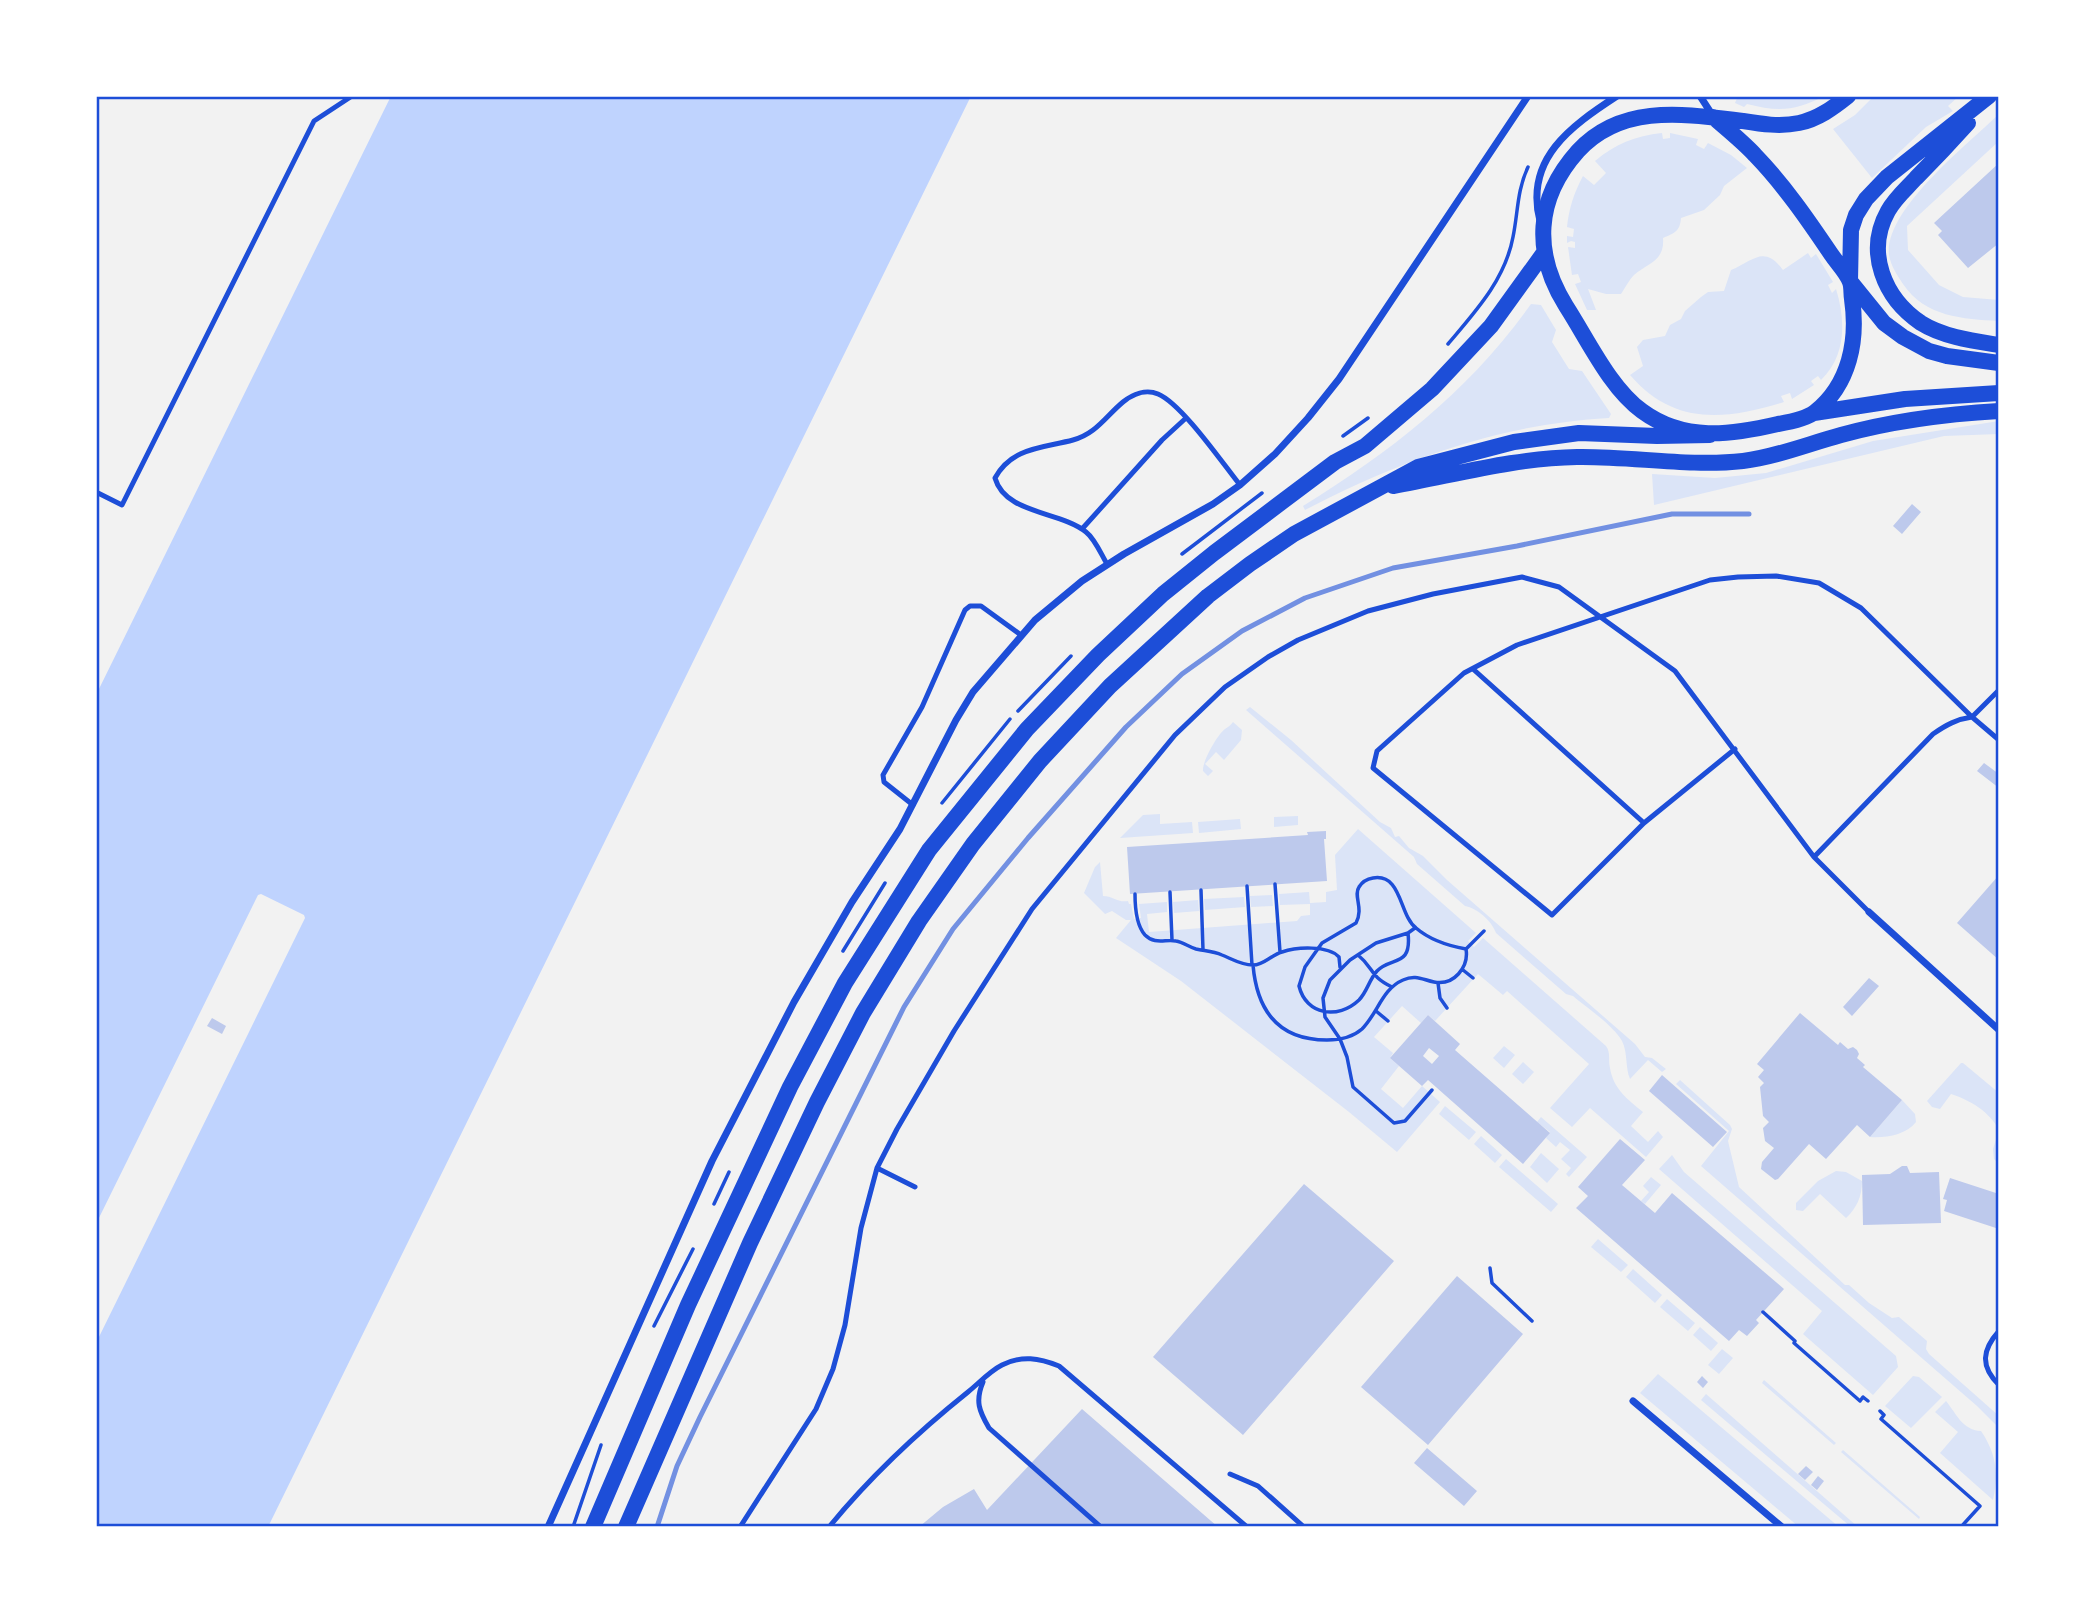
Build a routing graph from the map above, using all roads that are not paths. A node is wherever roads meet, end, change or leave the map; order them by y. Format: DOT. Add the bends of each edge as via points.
graph roads {
  1 [pos="352,96"];
  2 [pos="1528,96"];
  3 [pos="1617,96"];
  4 [pos="1700,96"];
  5 [pos="1848,96"];
  6 [pos="1991,96"];
  7 [pos="1713,117"];
  8 [pos="1543,232"];
  9 [pos="1543,254"];
  10 [pos="1850,281"];
  11 [pos="1996,344"];
  12 [pos="1999,363"];
  13 [pos="1999,393"];
  14 [pos="1999,411"];
  15 [pos="1814,413"];
  16 [pos="1186,418"];
  17 [pos="1710,435"];
  18 [pos="1240,485"];
  19 [pos="1377,489"];
  20 [pos="96,492"];
  21 [pos="1082,529"];
  22 [pos="1107,564"];
  23 [pos="1600,615"];
  24 [pos="1021,635"];
  25 [pos="1473,668"];
  26 [pos="1999,690"];
  27 [pos="1972,717"];
  28 [pos="1999,740"];
  29 [pos="1735,749"];
  30 [pos="913,805"];
  31 [pos="1644,823"];
  32 [pos="1814,857"];
  33 [pos="1869,912"];
  34 [pos="1999,1030"];
  35 [pos="877,1168"];
  36 [pos="915,1187"];
  37 [pos="1999,1331"];
  38 [pos="984,1379"];
  39 [pos="1999,1385"];
  40 [pos="1633,1401"];
  41 [pos="1230,1474"];
  42 [pos="548,1527"];
  43 [pos="593,1527"];
  44 [pos="626,1527"];
  45 [pos="740,1527"];
  46 [pos="829,1527"];
  47 [pos="1101,1527"];
  48 [pos="1247,1527"];
  49 [pos="1304,1527"];
  50 [pos="1782,1527"];
  1 -- 20 [label="lane" via="314,121 122,505"];
  2 -- 18 [label="street" via="1339,379 1275,454"];
  3 -- 8 [label="street" via="1570,128 1543,167 1536,196"];
  4 -- 7 [label="street"];
  5 -- 7 [label="main road" via="1824,114 1799,123 1773,125"];
  6 -- 10 [label="main road" via="1887,177 1866,199 1851,230"];
  6 -- 11 [label="main road" via="1893,202 1881,226 1877,251 1889,288 1922,323"];
  7 -- 8 [label="main road" via="1660,113 1604,130 1578,151 1558,180 1550,195"];
  7 -- 10 [label="main road" via="1769,170"];
  8 -- 9 [label="main road"];
  9 -- 17 [label="main road" via="1560,296 1629,401 1660,422"];
  9 -- 43 [label="main road" via="1492,326 1432,389 1365,446 1335,462 1163,594 1080,673 1027,729 929,850 821,1027 739,1194"];
  10 -- 12 [label="main road" via="1884,323 1903,337 1947,356"];
  10 -- 15 [label="main road" via="1855,329 1850,359 1840,382"];
  13 -- 15 [label="main road" via="1905,398"];
  14 -- 19 [label="main road" via="1882,426 1742,461 1534,459"];
  15 -- 17 [label="main road" via="1766,427"];
  16 -- 18 [label="lane"];
  16 -- 21 [label="lane"];
  16 -- 21 [label="lane" via="1158,394 1144,392 1124,401 1086,435 1035,447 1001,467 995,478 1005,496"];
  17 -- 19 [label="main road" via="1579,433 1514,442 1418,467"];
  18 -- 22 [label="street"];
  19 -- 44 [label="main road" via="1294,534 1184,617 1110,686 1040,761 944,883 892,964 817,1102"];
  21 -- 22 [label="lane"];
  22 -- 24 [label="street"];
  23 -- 25 [label="lane" via="1517,645"];
  23 -- 27 [label="lane" via="1710,580 1776,576 1819,583 1861,608"];
  23 -- 29 [label="lane" via="1675,671"];
  23 -- 35 [label="lane" via="1559,587 1538,580 1488,583 1402,601 1336,623 1268,657 1225,687 1175,735 1032,909 954,1031"];
  24 -- 30 [label="street" via="968,700"];
  24 -- 30 [label="lane" via="981,606 965,610 922,708 883,775 884,782"];
  25 -- 31 [label="lane"];
  25 -- 31 [label="lane" via="1377,751 1373,768 1552,915"];
  26 -- 27 [label="lane"];
  27 -- 28 [label="lane"];
  27 -- 32 [label="lane" via="1960,718 1933,734"];
  29 -- 31 [label="lane"];
  29 -- 32 [label="lane"];
  30 -- 42 [label="street" via="817,961 712,1161"];
  32 -- 33 [label="lane"];
  33 -- 34 [label="street"];
  35 -- 36 [label="lane"];
  35 -- 45 [label="lane" via="860,1228 845,1325 833,1369 816,1409"];
  37 -- 39 [label="lane" via="1987,1346 1984,1362"];
  38 -- 46 [label="lane" via="891,1460"];
  38 -- 47 [label="lane" via="977,1395 978,1410 989,1428"];
  38 -- 48 [label="lane" via="1001,1365 1024,1358 1041,1358 1059,1366"];
  40 -- 50 [label="street"];
  41 -- 49 [label="lane" via="1258,1486"];
}
